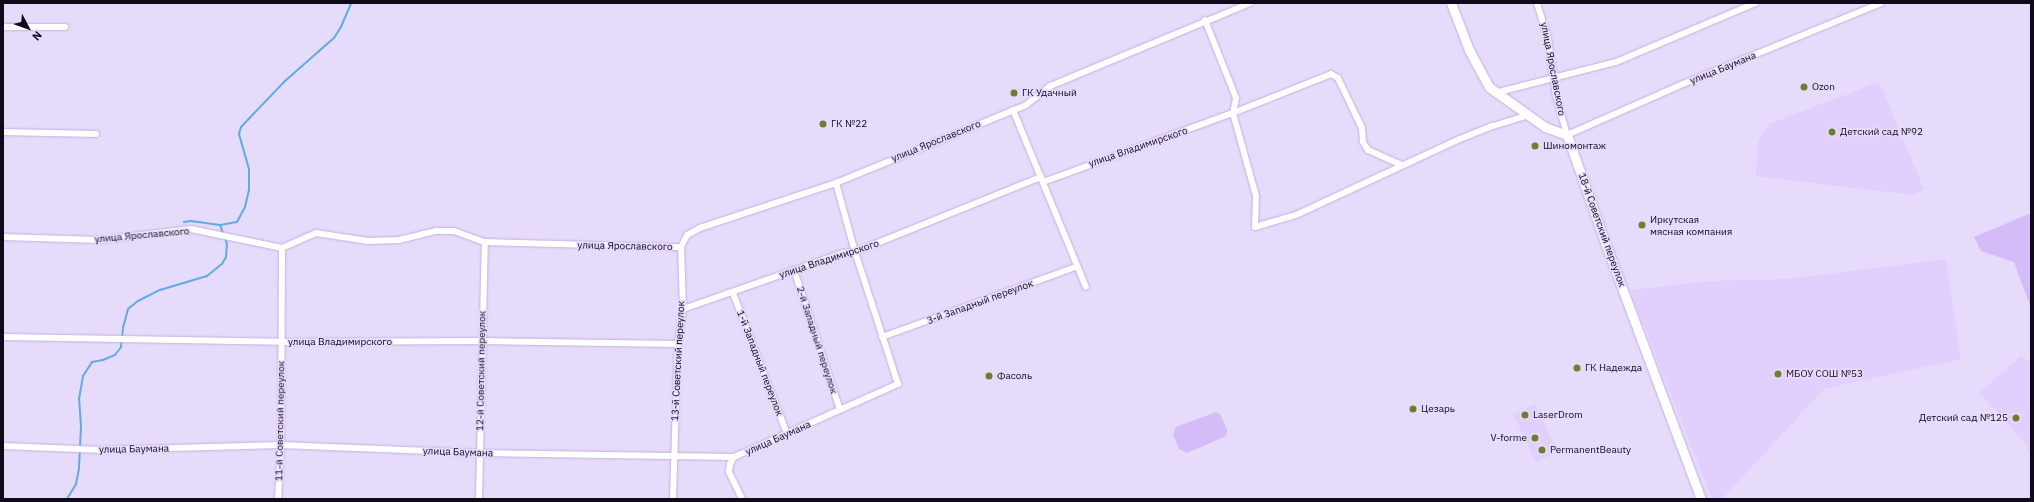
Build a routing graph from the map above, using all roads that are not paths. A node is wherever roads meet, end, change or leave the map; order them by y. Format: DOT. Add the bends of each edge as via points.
graph roads {
  1 [pos="1250,3"];
  2 [pos="1451,3"];
  3 [pos="1537,3"];
  4 [pos="1756,3"];
  5 [pos="1880,3"];
  6 [pos="1205,20"];
  7 [pos="3,27"];
  8 [pos="65,27"];
  9 [pos="1554,77"];
  10 [pos="1495,93"];
  11 [pos="1013,110"];
  12 [pos="1233,113"];
  13 [pos="1529,115"];
  14 [pos="3,132"];
  15 [pos="96,134"];
  16 [pos="1567,135"];
  17 [pos="1402,165"];
  18 [pos="1042,179"];
  19 [pos="836,183"];
  20 [pos="3,237"];
  21 [pos="485,242"];
  22 [pos="681,247"];
  23 [pos="282,248"];
  24 [pos="855,252"];
  25 [pos="1078,266"];
  26 [pos="794,270"];
  27 [pos="1086,287"];
  28 [pos="733,293"];
  29 [pos="683,309"];
  30 [pos="3,337"];
  31 [pos="882,337"];
  32 [pos="481,341"];
  33 [pos="282,342"];
  34 [pos="678,344"];
  35 [pos="840,410"];
  36 [pos="787,434"];
  37 [pos="281,445"];
  38 [pos="3,446"];
  39 [pos="480,453"];
  40 [pos="734,457"];
  41 [pos="674,458"];
  42 [pos="278,499"];
  43 [pos="479,499"];
  44 [pos="673,499"];
  45 [pos="742,499"];
  46 [pos="1701,499"];
  1 -- 6 [label="street, улица Ярославского"];
  2 -- 10 [label="street" via="1474,60"];
  3 -- 9 [label="street, улица Ярославского" via="1548,39"];
  4 -- 9 [label="street" via="1616,62"];
  5 -- 16 [label="street, улица Баумана"];
  6 -- 11 [label="street, улица Ярославского" via="1050,86 1026,105"];
  6 -- 12 [label="street" via="1236,98"];
  7 -- 8 [label="street"];
  9 -- 10 [label="street"];
  9 -- 16 [label="street, улица Ярославского" via="1556,96"];
  10 -- 13 [label="street"];
  11 -- 18 [label="street"];
  11 -- 19 [label="street, улица Ярославского"];
  12 -- 17 [label="street, улица Владимирского" via="1331,74 1338,78 1362,128 1363,142 1368,150"];
  12 -- 17 [label="street" via="1256,196 1255,228 1296,214"];
  12 -- 18 [label="street, улица Владимирского"];
  13 -- 16 [label="street" via="1545,126"];
  13 -- 17 [label="street" via="1493,126"];
  14 -- 15 [label="street"];
  16 -- 46 [label="street, 18-й Советский переулок"];
  18 -- 24 [label="street, улица Владимирского"];
  18 -- 25 [label="street"];
  19 -- 22 [label="street, улица Ярославского" via="700,228 687,235"];
  19 -- 24 [label="street"];
  20 -- 23 [label="street, улица Ярославского" via="100,240 191,229"];
  21 -- 22 [label="street, улица Ярославского"];
  21 -- 23 [label="street, улица Ярославского" via="454,231 436,231 399,240 368,241 316,233"];
  21 -- 32 [label="street, 12-й Советский переулок"];
  22 -- 29 [label="street, 13-й Советский переулок"];
  23 -- 33 [label="street, 11-й Советский переулок"];
  24 -- 26 [label="street, улица Владимирского" via="843,253"];
  24 -- 31 [label="street"];
  25 -- 27 [label="street"];
  25 -- 31 [label="street, 3-й Западный переулок"];
  26 -- 28 [label="street, улица Владимирского"];
  26 -- 35 [label="street, 2-й Западный переулок"];
  28 -- 29 [label="street, улица Владимирского"];
  28 -- 36 [label="street, 1-й Западный переулок"];
  29 -- 34 [label="street, 13-й Советский переулок"];
  30 -- 33 [label="street, улица Владимирского"];
  31 -- 35 [label="street, улица Баумана" via="898,384"];
  32 -- 33 [label="street, улица Владимирского"];
  32 -- 34 [label="street, улица Владимирского"];
  32 -- 39 [label="street, 12-й Советский переулок"];
  33 -- 37 [label="street, 11-й Советский переулок"];
  34 -- 41 [label="street, 13-й Советский переулок"];
  35 -- 36 [label="street, улица Баумана"];
  36 -- 40 [label="street, улица Баумана"];
  37 -- 38 [label="street, улица Баумана" via="102,450"];
  37 -- 39 [label="street, улица Баумана"];
  37 -- 42 [label="street, 11-й Советский переулок"];
  39 -- 41 [label="street, улица Баумана"];
  39 -- 43 [label="street, 12-й Советский переулок"];
  40 -- 41 [label="street, улица Баумана"];
  40 -- 45 [label="street" via="729,472"];
  41 -- 44 [label="street, 13-й Советский переулок"];
}
